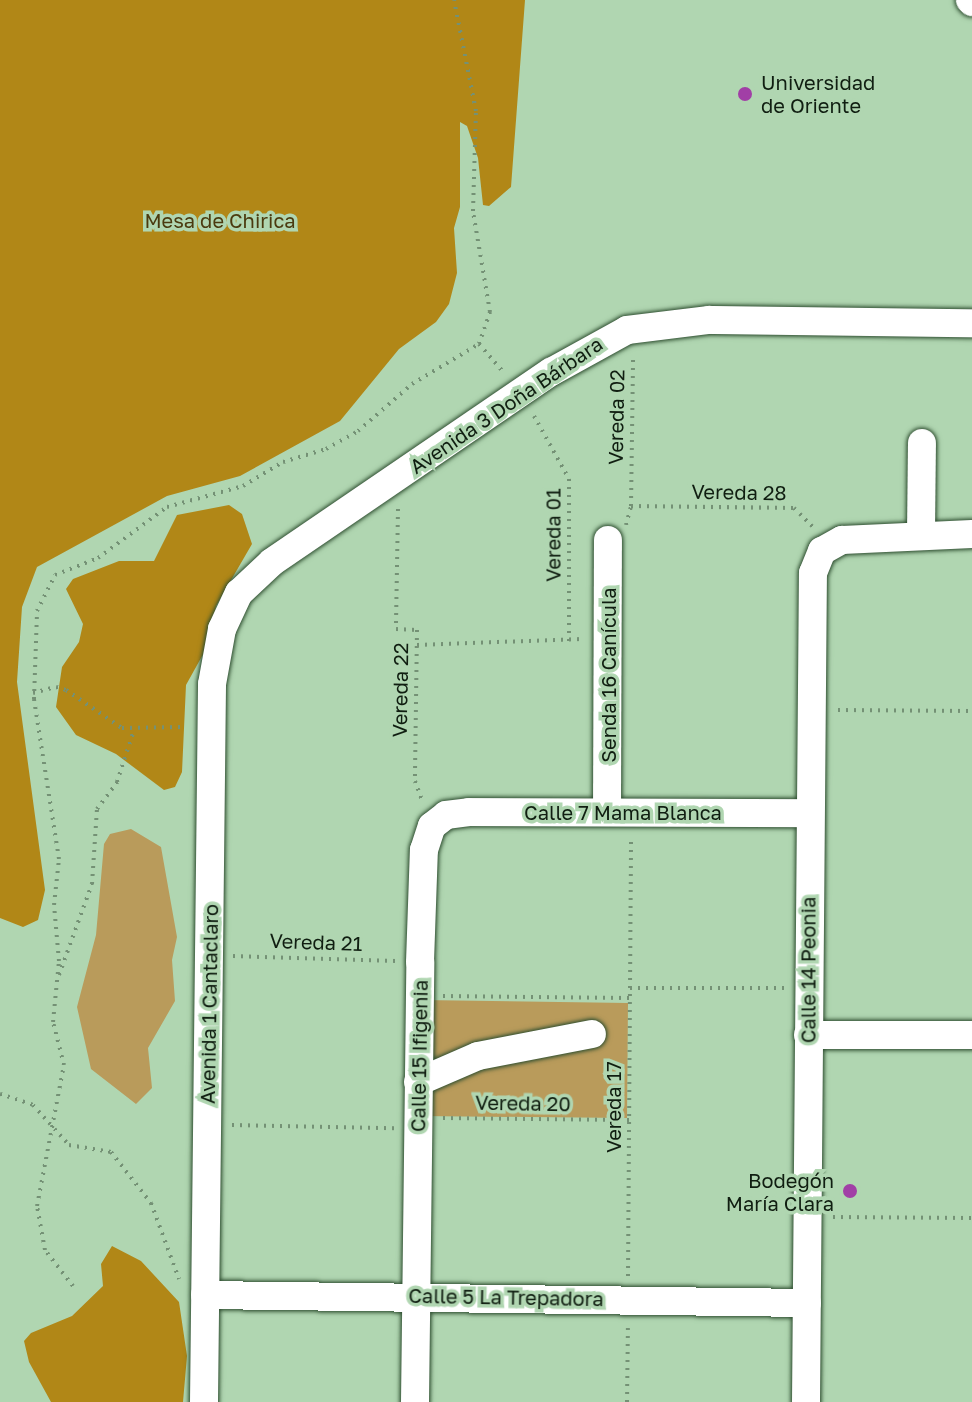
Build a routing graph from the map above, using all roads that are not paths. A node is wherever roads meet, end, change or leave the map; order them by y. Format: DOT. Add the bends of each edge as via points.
graph roads {
  1 [pos="972,323"];
  2 [pos="922,443"];
  3 [pos="921,534"];
  4 [pos="972,534"];
  5 [pos="608,540"];
  6 [pos="230,608"];
  7 [pos="619,811"];
  8 [pos="810,813"];
  9 [pos="438,820"];
  10 [pos="592,1034"];
  11 [pos="808,1035"];
  12 [pos="972,1035"];
  13 [pos="418,1082"];
  14 [pos="205,1295"];
  15 [pos="417,1296"];
  16 [pos="807,1303"];
  17 [pos="204,1402"];
  18 [pos="415,1402"];
  19 [pos="806,1402"];
  1 -- 6 [label="street, Avenida 3 Doña Bárbara" via="709,320 633,328 603,339 272,562"];
  2 -- 3 [label="street"];
  3 -- 4 [label="street"];
  3 -- 8 [label="street, Calle 14 Peonia" via="854,537 830,544 815,560"];
  5 -- 7 [label="street, Senda 16 Canícula"];
  6 -- 14 [label="street, Avenida 1 Cantaclaro" via="216,654 212,726"];
  7 -- 8 [label="street, Calle 7 Mama Blanca"];
  7 -- 9 [label="street, Calle 7 Mama Blanca" via="469,812"];
  8 -- 11 [label="street, Calle 14 Peonia"];
  9 -- 13 [label="street, Calle 15 Ifigenia" via="424,850"];
  10 -- 13 [label="street" via="478,1056"];
  11 -- 12 [label="street"];
  11 -- 16 [label="street, Calle 14 Peonia"];
  13 -- 15 [label="street, Calle 15 Ifigenia"];
  14 -- 15 [label="street, Calle 5 La Trepadora"];
  14 -- 17 [label="street, Avenida 1 Cantaclaro"];
  15 -- 16 [label="street, Calle 5 La Trepadora"];
  15 -- 18 [label="street, Calle 15 Ifigenia"];
  16 -- 19 [label="street, Calle 14 Peonia"];
}
